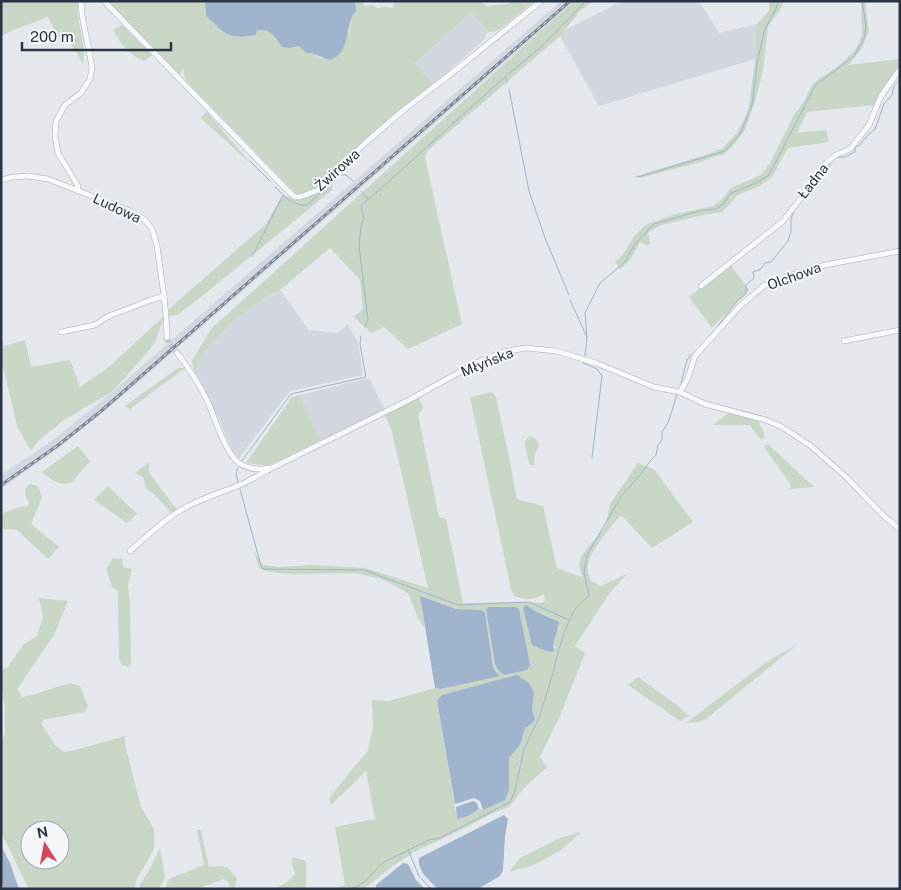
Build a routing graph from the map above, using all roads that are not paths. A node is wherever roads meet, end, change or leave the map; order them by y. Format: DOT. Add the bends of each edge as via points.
graph roads {
  1 [pos="81,1"];
  2 [pos="104,1"];
  3 [pos="541,1"];
  4 [pos="900,69"];
  5 [pos="1,180"];
  6 [pos="77,190"];
  7 [pos="900,251"];
  8 [pos="701,286"];
  9 [pos="164,296"];
  10 [pos="900,330"];
  11 [pos="61,332"];
  12 [pos="167,338"];
  13 [pos="844,341"];
  14 [pos="177,353"];
  15 [pos="680,392"];
  16 [pos="269,468"];
  17 [pos="900,529"];
  18 [pos="130,551"];
  1 -- 6 [label="street" via="92,66 90,79 81,93 65,105 56,121 55,136 58,153 78,186"];
  2 -- 3 [label="street, Żwirowa" via="288,191 300,197 318,190 400,113"];
  4 -- 8 [label="street, Ładna" via="881,96 869,125 850,149 827,162 782,222"];
  5 -- 6 [label="street, Ludowa" via="38,176"];
  6 -- 9 [label="street, Ludowa" via="135,213 149,224 156,240"];
  7 -- 15 [label="street, Olchowa" via="825,265 765,285 740,306 695,356"];
  9 -- 11 [label="street" via="109,316 95,325"];
  9 -- 12 [label="street, Ludowa"];
  10 -- 13 [label="street"];
  14 -- 16 [label="street" via="203,392 235,459 247,467"];
  15 -- 16 [label="street, Młyńska" via="654,387 588,360 556,351 526,348 503,352"];
  15 -- 17 [label="street, Młyńska" via="705,404 782,427 846,477"];
  16 -- 18 [label="street, Młyńska" via="244,483 180,510"];
}
